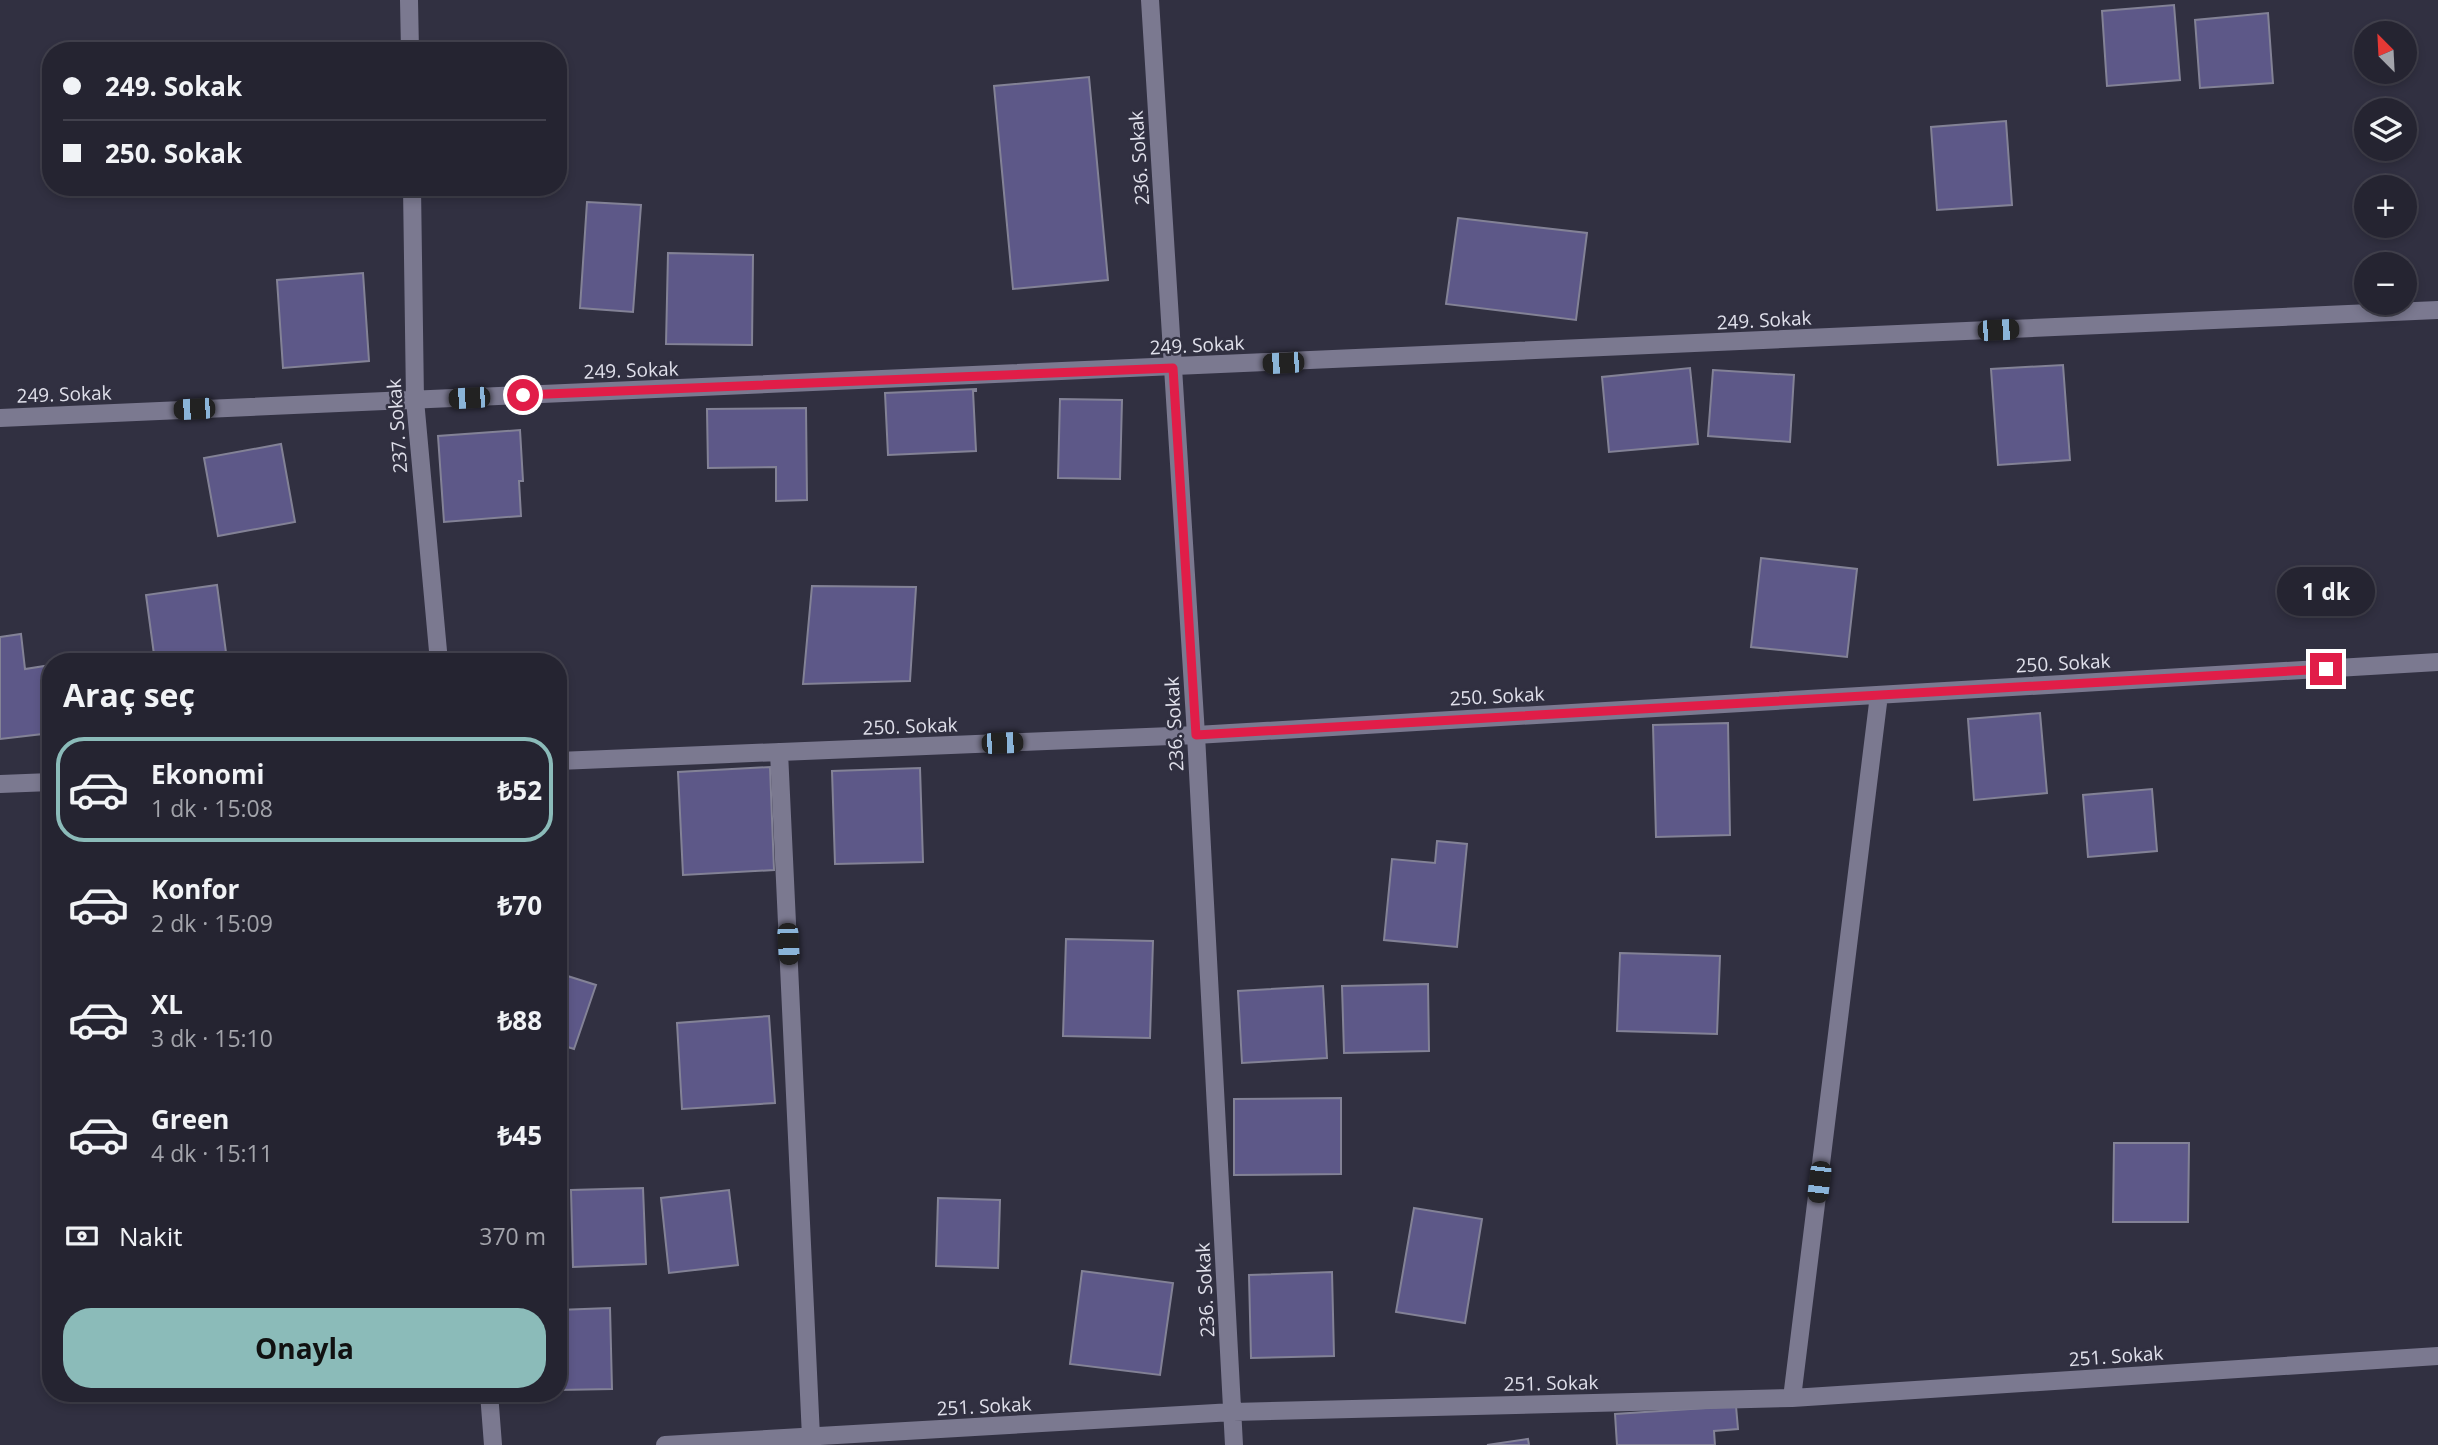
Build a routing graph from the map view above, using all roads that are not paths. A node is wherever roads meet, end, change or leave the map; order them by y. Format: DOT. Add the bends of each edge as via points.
graph roads {
  1 [pos="409,0"];
  2 [pos="1150,0"];
  3 [pos="410,42"];
  4 [pos="412,196"];
  5 [pos="2438,310"];
  6 [pos="1173,368"];
  7 [pos="415,400"];
  8 [pos="0,418"];
  9 [pos="438,653"];
  10 [pos="2438,663"];
  11 [pos="1879,695"];
  12 [pos="1196,735"];
  13 [pos="779,752"];
  14 [pos="567,761"];
  15 [pos="42,782"];
  16 [pos="0,784"];
  17 [pos="2438,1356"];
  18 [pos="1792,1398"];
  19 [pos="490,1402"];
  20 [pos="1233,1412"];
  21 [pos="811,1437"];
  22 [pos="493,1445"];
  23 [pos="665,1445"];
  24 [pos="1234,1445"];
  1 -- 3 [label="street"];
  2 -- 6 [label="street, 236. Sokak"];
  4 -- 7 [label="street, 237. Sokak"];
  5 -- 6 [label="street, 249. Sokak"];
  6 -- 7 [label="street, 249. Sokak"];
  6 -- 12 [label="street, 236. Sokak"];
  7 -- 8 [label="street, 249. Sokak"];
  7 -- 9 [label="street, 237. Sokak"];
  10 -- 11 [label="street, 250. Sokak"];
  11 -- 12 [label="street, 250. Sokak"];
  11 -- 18 [label="street"];
  12 -- 13 [label="street, 250. Sokak"];
  12 -- 20 [label="street, 236. Sokak"];
  13 -- 14 [label="street, 250. Sokak"];
  13 -- 21 [label="street"];
  15 -- 16 [label="street"];
  17 -- 18 [label="street, 251. Sokak"];
  18 -- 20 [label="street, 251. Sokak"];
  19 -- 22 [label="street"];
  20 -- 21 [label="street, 251. Sokak"];
  20 -- 24 [label="street, 236. Sokak"];
  21 -- 23 [label="street, 251. Sokak"];
}
